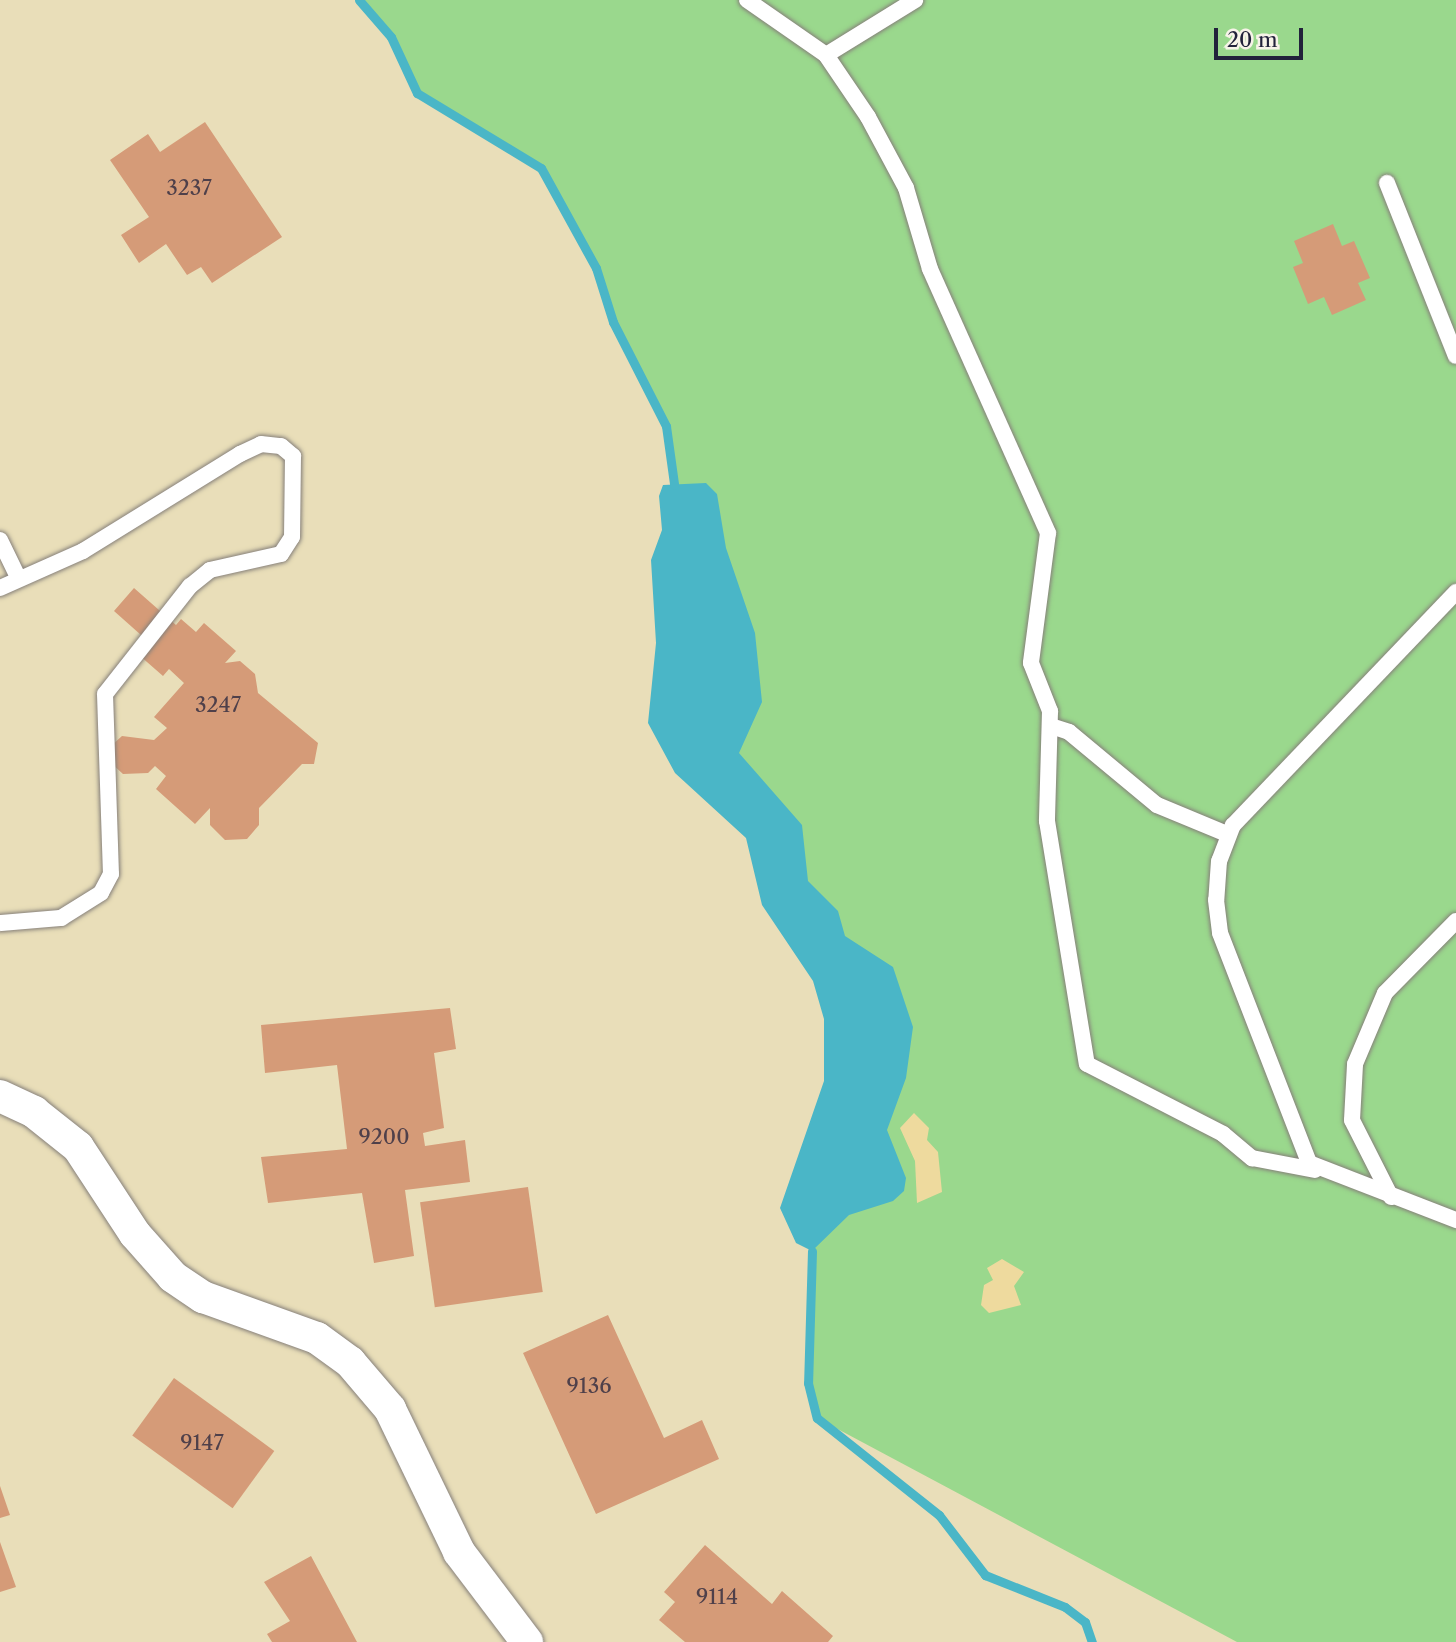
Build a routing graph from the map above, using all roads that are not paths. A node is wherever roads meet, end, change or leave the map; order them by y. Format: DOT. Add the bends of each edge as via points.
graph roads {
  1 [pos="747,0"];
  2 [pos="915,0"];
  3 [pos="826,55"];
  4 [pos="1387,183"];
  5 [pos="1456,356"];
  6 [pos="0,540"];
  7 [pos="19,577"];
  8 [pos="0,588"];
  9 [pos="1456,592"];
  10 [pos="1051,726"];
  11 [pos="1227,834"];
  12 [pos="1456,921"];
  13 [pos="0,923"];
  14 [pos="0,1096"];
  15 [pos="1315,1170"];
  16 [pos="1391,1197"];
  17 [pos="1456,1220"];
  18 [pos="527,1642"];
  1 -- 3 [label="lane"];
  2 -- 3 [label="lane"];
  3 -- 10 [label="lane" via="906,188 930,269 1048,533 1031,663"];
  4 -- 5 [label="lane"];
  6 -- 7 [label="lane"];
  7 -- 8 [label="lane"];
  7 -- 13 [label="lane" via="83,551 261,444 281,446 293,456 292,537 281,554 210,570 190,586 105,694 111,874 101,892 61,918"];
  9 -- 11 [label="lane"];
  10 -- 11 [label="lane" via="1069,732 1157,805"];
  10 -- 15 [label="lane" via="1047,821 1087,1063 1223,1134 1252,1158"];
  11 -- 15 [label="lane" via="1216,900 1220,933 1294,1137"];
  12 -- 16 [label="lane" via="1385,993 1355,1063 1352,1120"];
  14 -- 18 [label="street" via="34,1112 78,1147 135,1234 173,1277 203,1297 317,1338 350,1362 390,1409 459,1552"];
  15 -- 16 [label="lane"];
  16 -- 17 [label="lane"];
}
